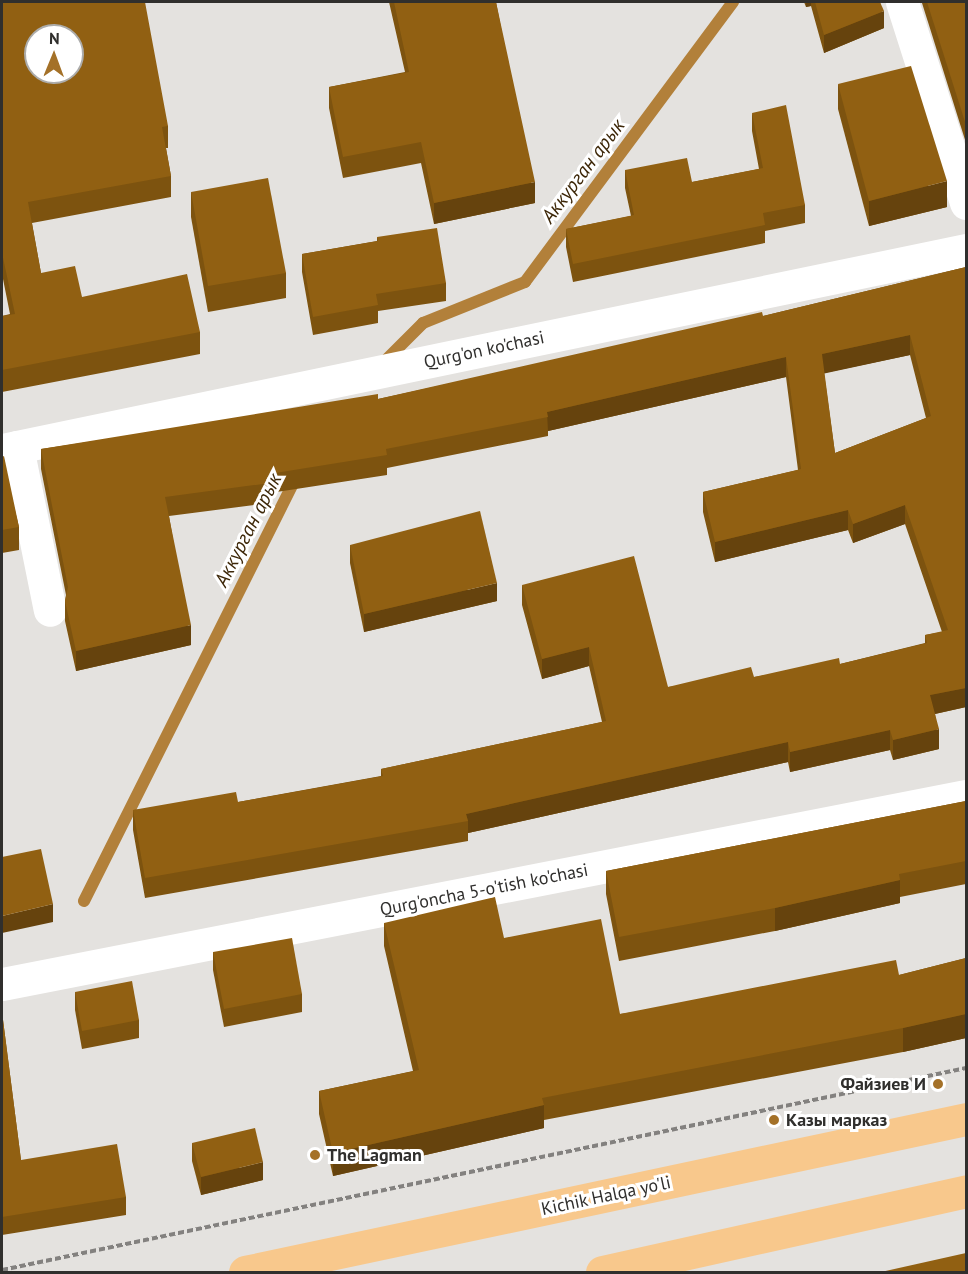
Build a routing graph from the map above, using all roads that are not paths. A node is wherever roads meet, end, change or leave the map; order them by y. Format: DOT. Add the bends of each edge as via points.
graph roads {
  1 [pos="902,2"];
  2 [pos="966,202"];
  3 [pos="966,250"];
  4 [pos="9,449"];
  5 [pos="50,610"];
  6 [pos="966,796"];
  7 [pos="2,984"];
  8 [pos="966,1119"];
  9 [pos="966,1191"];
  10 [pos="662,1266"];
  11 [pos="245,1272"];
  12 [pos="602,1272"];
  1 -- 2 [label="street"];
  3 -- 4 [label="street, Qurg'on ko'chasi"];
  4 -- 5 [label="street"];
  6 -- 7 [label="street, Qurg'oncha 5-o'tish ko'chasi"];
  8 -- 11 [label="highway, Kichik Halqa yo'li"];
  9 -- 10 [label="highway"];
  10 -- 12 [label="highway"];
}
